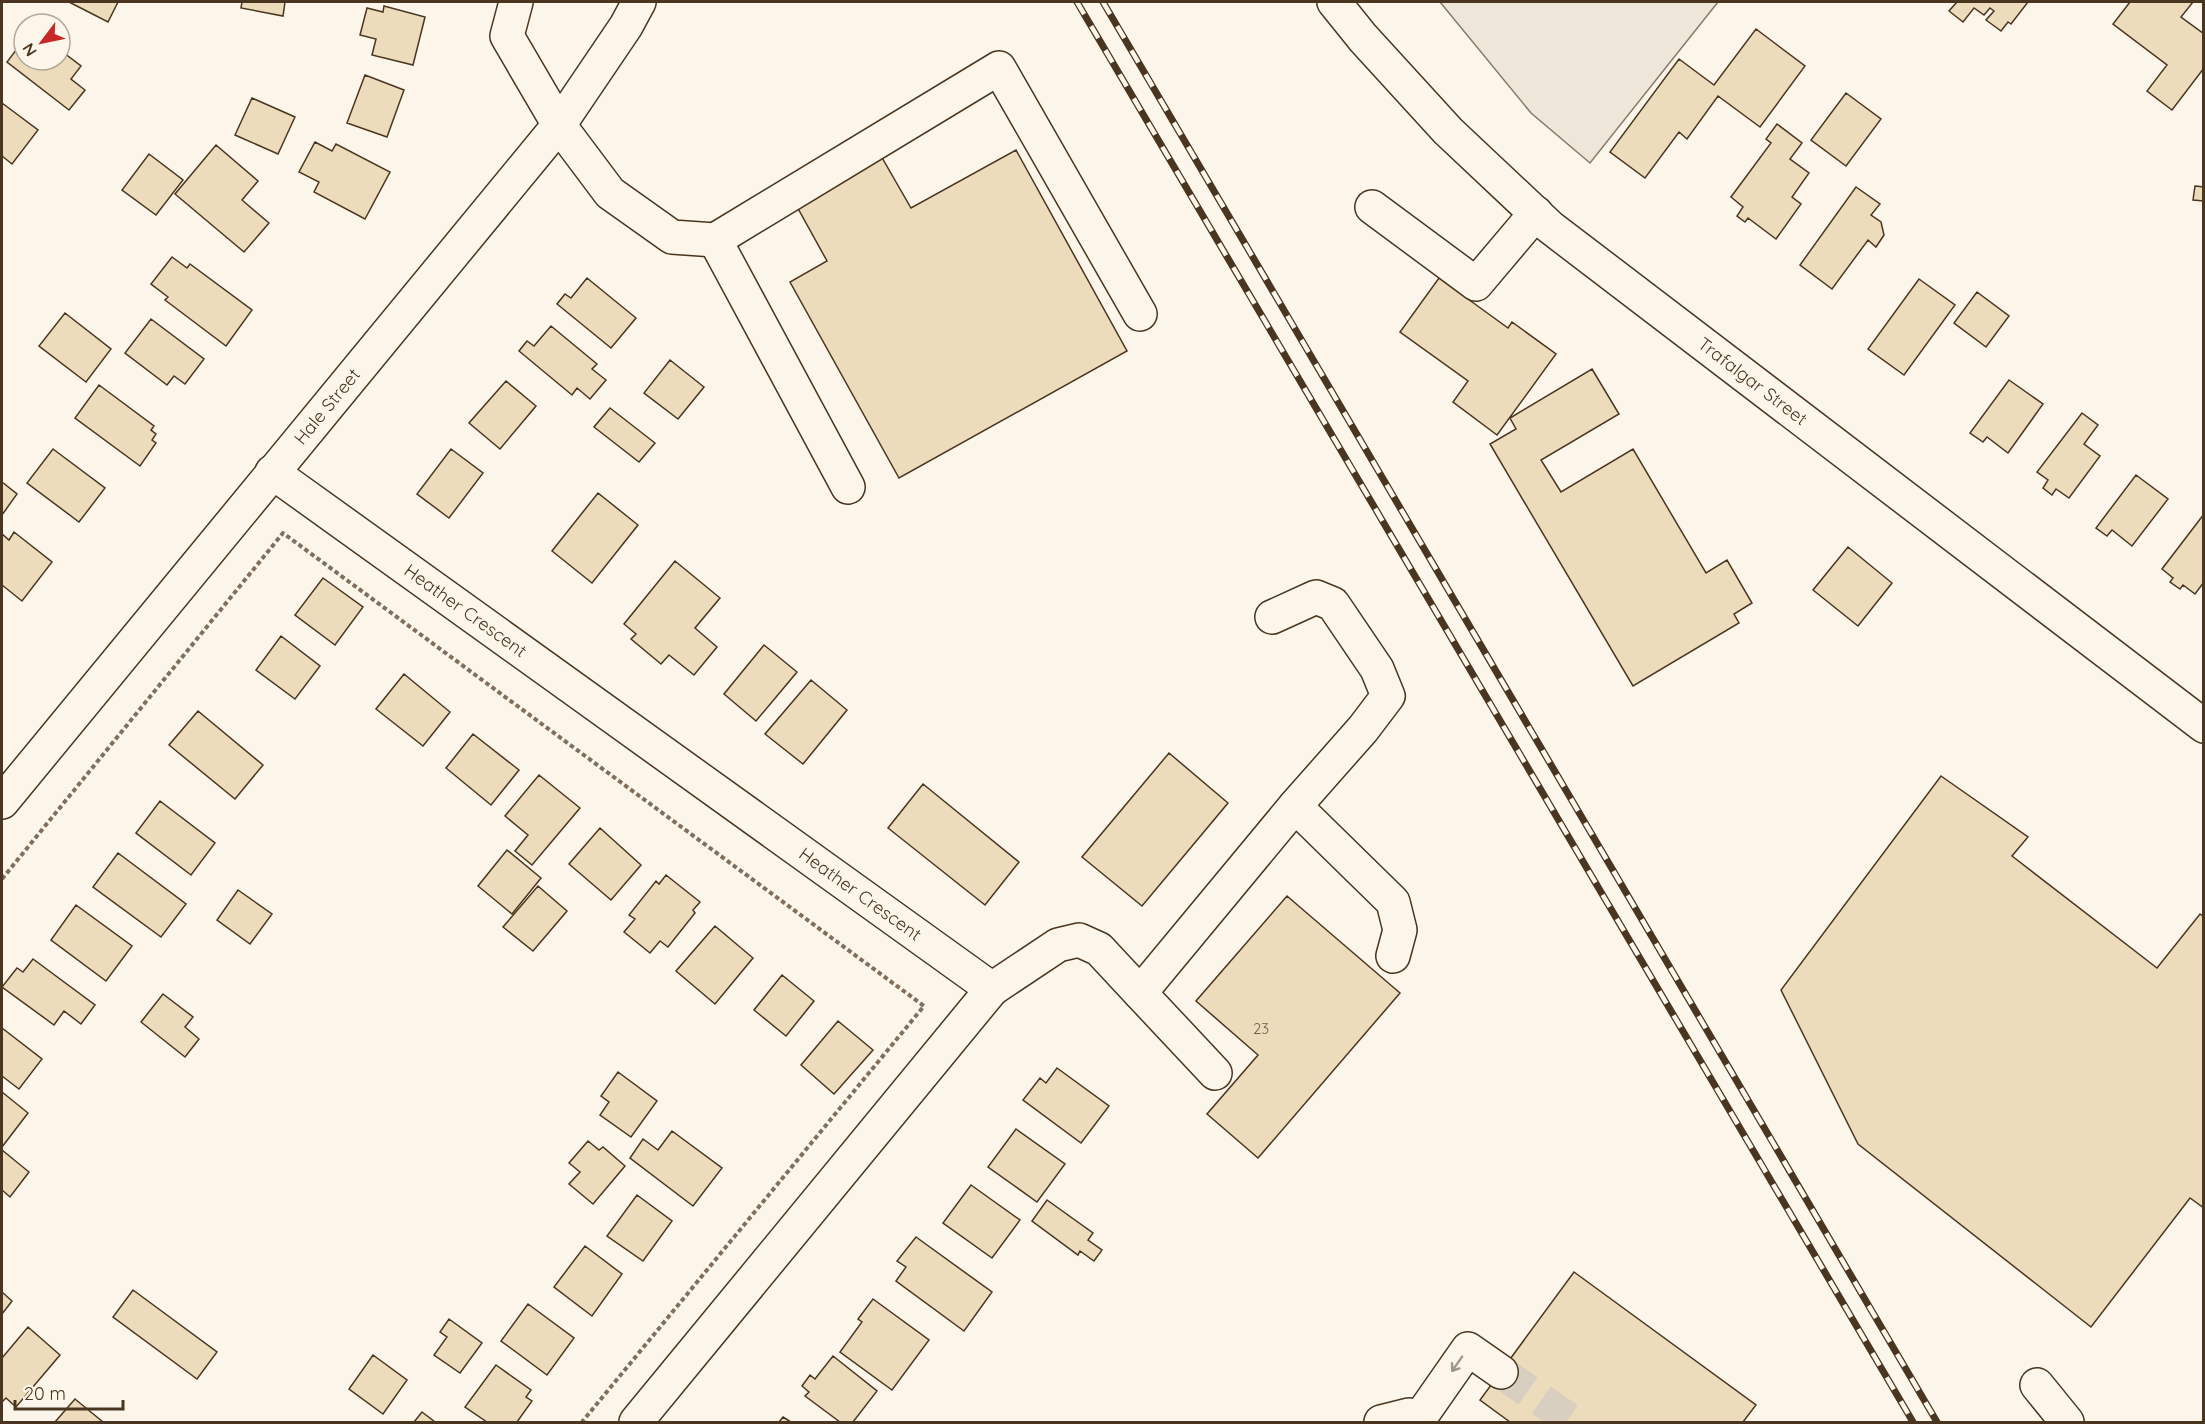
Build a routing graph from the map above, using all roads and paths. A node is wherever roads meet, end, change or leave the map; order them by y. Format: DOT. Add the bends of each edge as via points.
graph roads {
  1 [pos="516,2"];
  2 [pos="639,2"];
  3 [pos="1334,2"];
  4 [pos="559,125"];
  5 [pos="1372,207"];
  6 [pos="1536,213"];
  7 [pos="715,240"];
  8 [pos="1140,314"];
  9 [pos="272,472"];
  10 [pos="848,487"];
  11 [pos="1272,617"];
  12 [pos="2204,726"];
  13 [pos="2,802"];
  14 [pos="1295,806"];
  15 [pos="2,879"];
  16 [pos="1393,956"];
  17 [pos="992,989"];
  18 [pos="1140,993"];
  19 [pos="1215,1073"];
  20 [pos="1501,1372"];
  21 [pos="2037,1385"];
  22 [pos="582,1422"];
  23 [pos="636,1422"];
  24 [pos="1381,1422"];
  25 [pos="1418,1422"];
  26 [pos="2067,1422"];
  1 -- 4 [label="street" via="507,36"];
  2 -- 4 [label="street, Hale Street"];
  3 -- 6 [label="street, Trafalgar Street" via="1448,131"];
  4 -- 7 [label="street" via="610,193 672,237"];
  4 -- 9 [label="street, Hale Street"];
  5 -- 6 [label="street" via="1476,284"];
  6 -- 12 [label="street, Trafalgar Street"];
  7 -- 8 [label="street" via="999,68"];
  7 -- 10 [label="street"];
  9 -- 13 [label="street, Hale Street"];
  9 -- 17 [label="street, Heather Crescent"];
  11 -- 14 [label="street" via="1316,597 1333,604 1377,669 1388,696"];
  14 -- 16 [label="street" via="1393,902 1400,930"];
  14 -- 18 [label="street"];
  15 -- 22 [label="path" via="283,532 924,1006"];
  17 -- 18 [label="street" via="1058,945 1079,940 1099,949"];
  17 -- 23 [label="street"];
  18 -- 19 [label="street"];
  20 -- 25 [label="street, one-way" via="1468,1349"];
  21 -- 26 [label="street"];
  24 -- 25 [label="street" via="1408,1415"];
}
